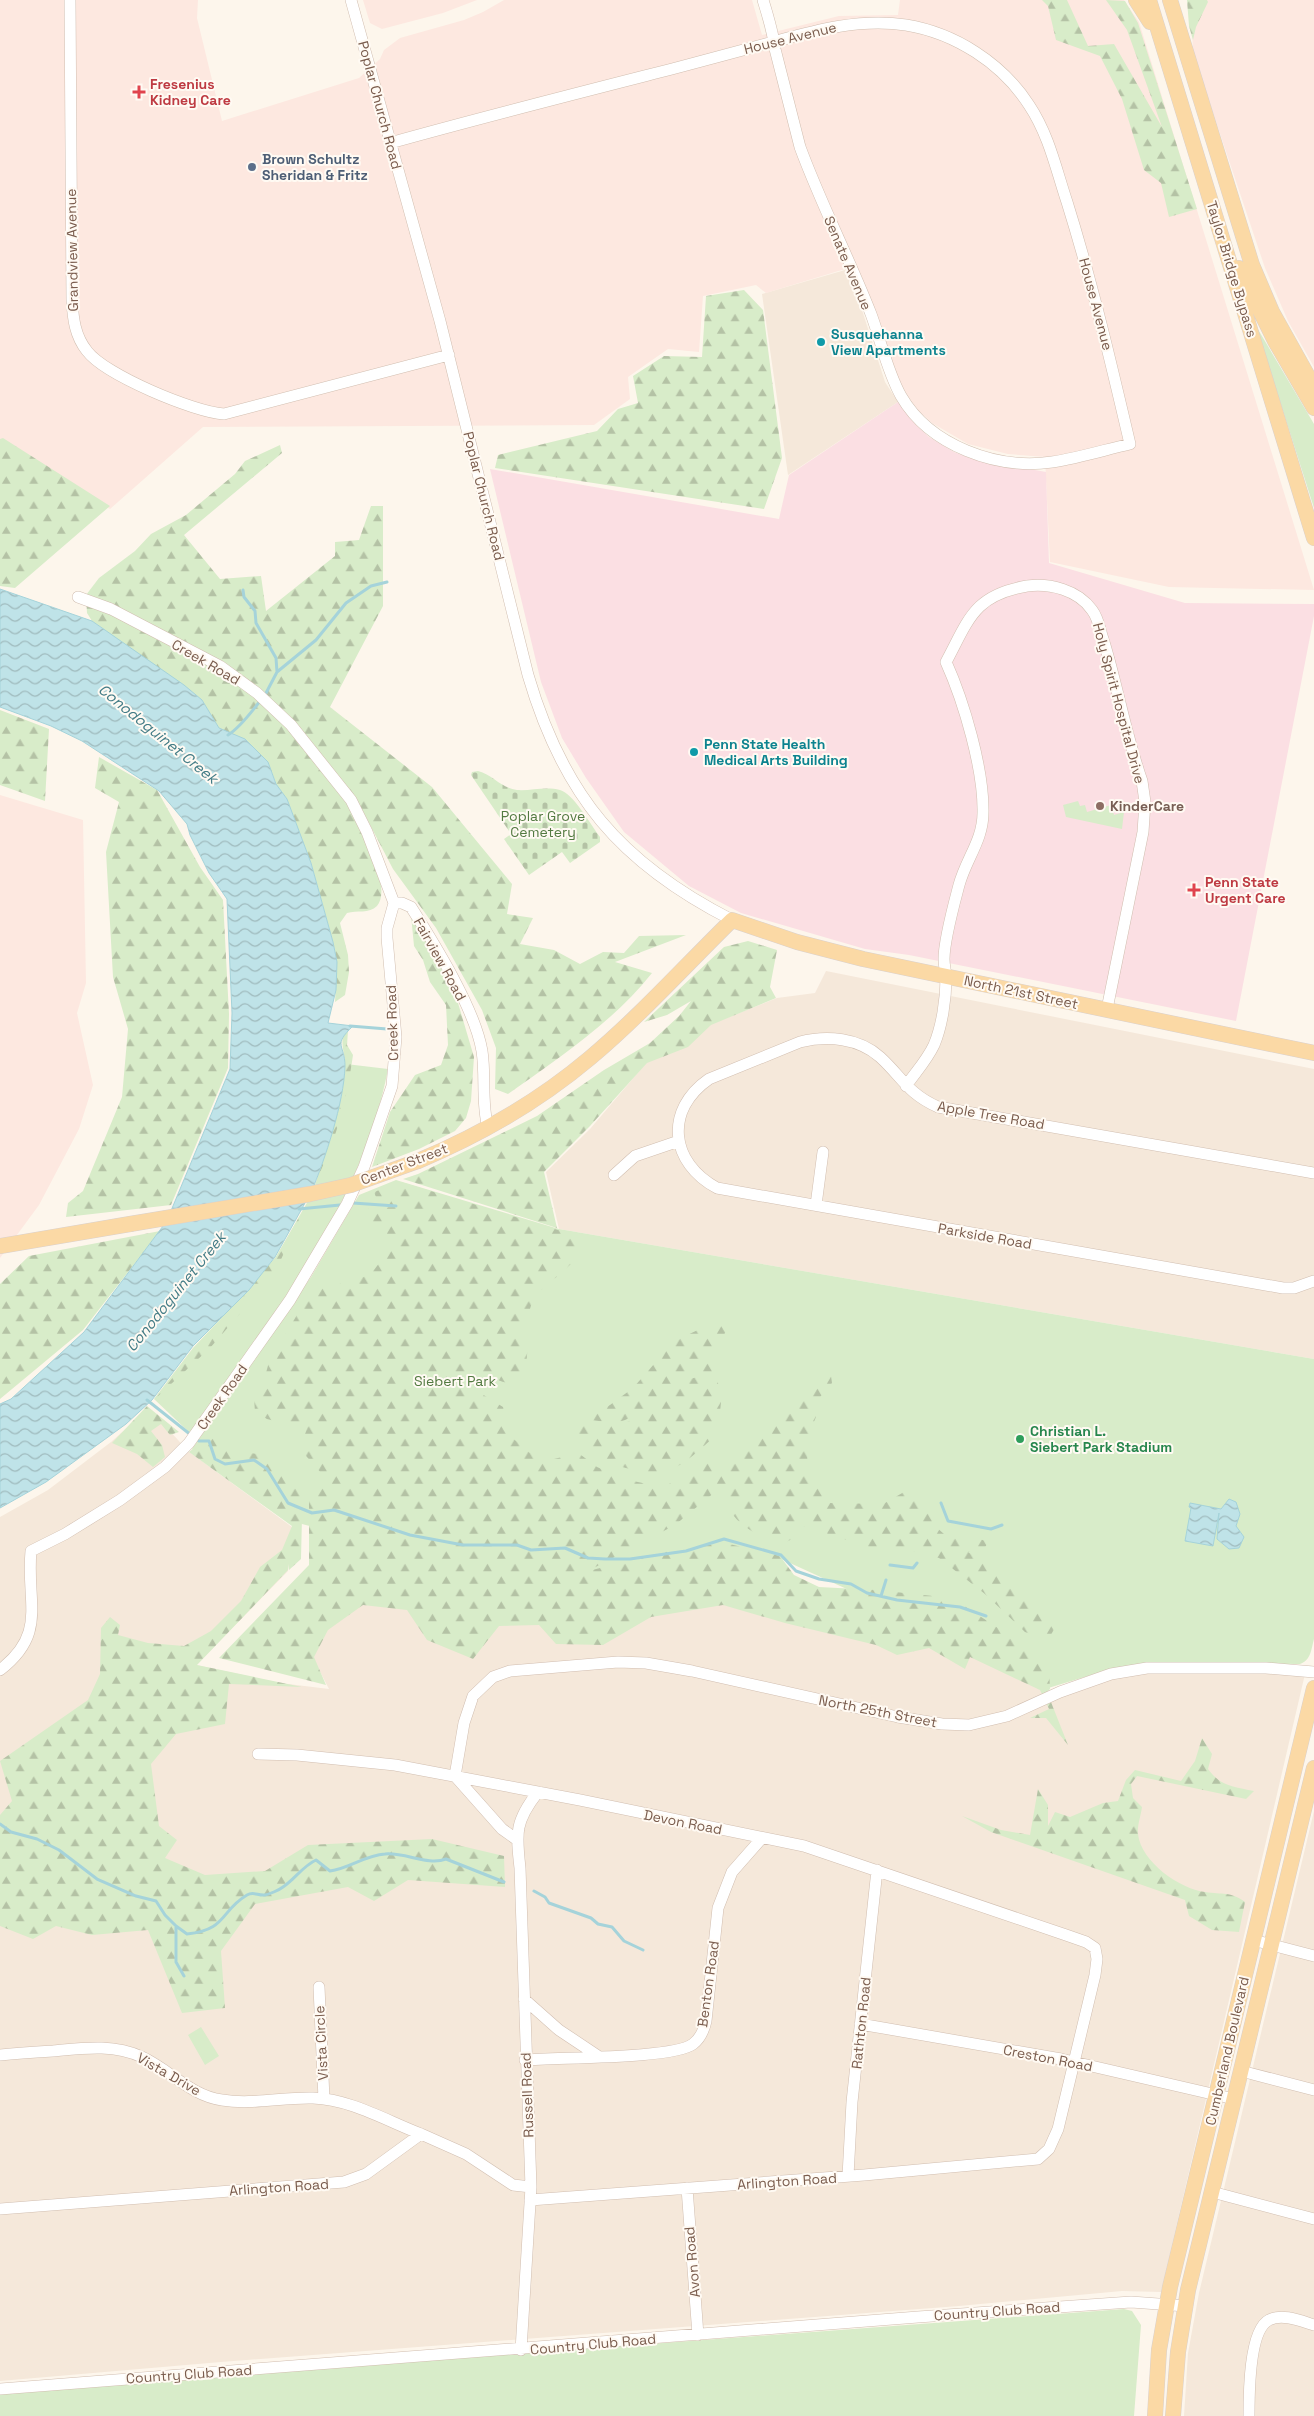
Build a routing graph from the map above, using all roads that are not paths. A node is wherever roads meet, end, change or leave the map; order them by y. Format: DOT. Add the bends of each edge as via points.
graph roads {
  1 [pos="70,0"];
  2 [pos="351,0"];
  3 [pos="764,0"];
  4 [pos="1136,0"];
  5 [pos="1149,0"];
  6 [pos="1170,0"];
  7 [pos="1180,0"];
  8 [pos="774,42"];
  9 [pos="1182,42"];
  10 [pos="1163,44"];
  11 [pos="390,143"];
  12 [pos="1218,224"];
  13 [pos="449,355"];
  14 [pos="1314,387"];
  15 [pos="1314,408"];
  16 [pos="1130,444"];
  17 [pos="1314,538"];
  18 [pos="78,597"];
  19 [pos="394,903"];
  20 [pos="732,920"];
  21 [pos="946,976"];
  22 [pos="1106,1010"];
  23 [pos="1314,1053"];
  24 [pos="906,1086"];
  25 [pos="488,1128"];
  26 [pos="679,1141"];
  27 [pos="823,1152"];
  28 [pos="1314,1173"];
  29 [pos="614,1175"];
  30 [pos="816,1206"];
  31 [pos="0,1246"];
  32 [pos="1314,1281"];
  33 [pos="0,1670"];
  34 [pos="1314,1672"];
  35 [pos="1314,1688"];
  36 [pos="258,1754"];
  37 [pos="1314,1768"];
  38 [pos="455,1776"];
  39 [pos="1312,1789"];
  40 [pos="538,1792"];
  41 [pos="762,1838"];
  42 [pos="516,1839"];
  43 [pos="877,1870"];
  44 [pos="1254,1940"];
  45 [pos="1271,1945"];
  46 [pos="1314,1956"];
  47 [pos="319,1987"];
  48 [pos="524,1999"];
  49 [pos="860,2024"];
  50 [pos="0,2055"];
  51 [pos="598,2056"];
  52 [pos="525,2060"];
  53 [pos="1073,2062"];
  54 [pos="1241,2071"];
  55 [pos="1314,2090"];
  56 [pos="1216,2095"];
  57 [pos="324,2099"];
  58 [pos="1234,2099"];
  59 [pos="421,2134"];
  60 [pos="848,2176"];
  61 [pos="531,2187"];
  62 [pos="687,2188"];
  63 [pos="1212,2192"];
  64 [pos="530,2200"];
  65 [pos="0,2209"];
  66 [pos="1314,2219"];
  67 [pos="1167,2303"];
  68 [pos="1186,2306"];
  69 [pos="1314,2324"];
  70 [pos="698,2335"];
  71 [pos="521,2350"];
  72 [pos="0,2390"];
  73 [pos="1155,2416"];
  74 [pos="1173,2416"];
  75 [pos="1249,2416"];
  1 -- 13 [label="street, Grandview Avenue" via="72,300 78,335 95,360 117,374 189,406 224,414"];
  2 -- 11 [label="street, Poplar Church Road"];
  3 -- 8 [label="street, Senate Avenue"];
  4 -- 10 [label="main road"];
  5 -- 10 [label="main road, Taylor Bridge Bypass"];
  6 -- 9 [label="main road, Taylor Bridge Bypass"];
  7 -- 9 [label="main road"];
  8 -- 11 [label="street, House Avenue"];
  8 -- 16 [label="street, Senate Avenue" via="800,147 872,316 897,388 915,415 954,445 996,459 1018,462 1051,462"];
  8 -- 16 [label="street, House Avenue" via="841,24 908,25 941,34 974,51 1019,91 1038,121 1050,149 1096,301"];
  9 -- 14 [label="main road, Taylor Bridge Bypass" via="1252,265 1272,312"];
  10 -- 12 [label="main road, Taylor Bridge Bypass"];
  11 -- 13 [label="street, Poplar Church Road"];
  12 -- 15 [label="main road" via="1267,325"];
  12 -- 17 [label="main road, Taylor Bridge Bypass"];
  13 -- 20 [label="street, Poplar Church Road" via="528,675 558,757 580,793 616,839 668,884"];
  18 -- 19 [label="street, Creek Road" via="111,608 220,666 261,696 291,725 351,800 371,840"];
  19 -- 25 [label="street, Fairview Road" via="411,907 477,1028"];
  19 -- 33 [label="street, Creek Road" via="387,928 396,1037 394,1066 385,1109 347,1204 308,1271 188,1443 165,1466 127,1495 31,1551 31,1629 23,1649"];
  20 -- 21 [label="main road, North 21st Street" via="821,949"];
  20 -- 25 [label="main road, Center Street" via="591,1057 539,1096"];
  21 -- 22 [label="main road, North 21st Street"];
  21 -- 22 [label="street, Holy Spirit Hospital Drive" via="944,958 956,897 966,864 980,838 983,796 971,742 946,662 974,612 985,600 1004,591 1028,586 1058,588 1086,603 1099,623 1145,802 1143,832"];
  21 -- 24 [label="street, Holy Spirit Hospital Drive" via="934,1045"];
  22 -- 23 [label="main road, North 21st Street"];
  24 -- 26 [label="street, Apple Tree Road" via="880,1058 862,1046 840,1039 812,1039 727,1071 700,1085 682,1111 678,1125"];
  24 -- 28 [label="street, Apple Tree Road" via="928,1102 948,1109"];
  25 -- 31 [label="main road, Center Street, bridge" via="418,1161 351,1185"];
  26 -- 29 [label="street" via="636,1156"];
  26 -- 30 [label="street, Parkside Road" via="691,1168 717,1188"];
  27 -- 30 [label="street"];
  30 -- 32 [label="street, Parkside Road" via="1283,1288 1300,1287"];
  34 -- 38 [label="street, North 25th Street" via="1266,1668 1129,1670 1060,1692 1001,1718 981,1724 960,1725 898,1717 646,1663 618,1662 525,1670 493,1677 474,1696 464,1723"];
  35 -- 44 [label="main road, Cumberland Boulevard"];
  36 -- 38 [label="street, Devon Road" via="348,1760"];
  37 -- 39 [label="main road, Cumberland Boulevard"];
  38 -- 40 [label="street, Devon Road"];
  38 -- 42 [label="street" via="502,1829"];
  39 -- 45 [label="main road, Cumberland Boulevard"];
  40 -- 41 [label="street, Devon Road"];
  40 -- 42 [label="street, Russell Road" via="523,1814"];
  41 -- 43 [label="street, Devon Road" via="804,1846"];
  41 -- 51 [label="street, Benton Road" via="732,1872 720,1900 706,2021 700,2038 683,2049 670,2052"];
  42 -- 48 [label="street, Russell Road" via="520,1868"];
  43 -- 49 [label="street, Rathton Road"];
  43 -- 53 [label="street, Devon Road" via="1086,1942 1095,1948 1095,1975"];
  44 -- 45 [label="street"];
  44 -- 56 [label="main road, Cumberland Boulevard"];
  45 -- 46 [label="street"];
  45 -- 54 [label="main road, Cumberland Boulevard"];
  47 -- 57 [label="street, Vista Circle"];
  48 -- 51 [label="street" via="559,2030"];
  48 -- 52 [label="street, Russell Road"];
  49 -- 53 [label="street, Creston Road"];
  49 -- 60 [label="street, Rathton Road"];
  50 -- 57 [label="street, Vista Drive" via="112,2048 143,2058 185,2085 223,2100"];
  51 -- 52 [label="street, Benton Road"];
  52 -- 61 [label="street, Russell Road"];
  53 -- 56 [label="street, Creston Road"];
  53 -- 60 [label="street, Arlington Road" via="1058,2129 1050,2149 1043,2156 1022,2161"];
  54 -- 55 [label="street"];
  54 -- 58 [label="main road, Cumberland Boulevard"];
  56 -- 58 [label="street, Creston Road"];
  56 -- 67 [label="main road, Cumberland Boulevard"];
  57 -- 59 [label="street, Vista Drive"];
  58 -- 63 [label="main road, Cumberland Boulevard"];
  59 -- 61 [label="street" via="466,2154 505,2182"];
  59 -- 65 [label="street, Arlington Road" via="366,2174 344,2182"];
  60 -- 62 [label="street, Arlington Road"];
  61 -- 64 [label="street, Russell Road"];
  62 -- 64 [label="street, Arlington Road"];
  62 -- 70 [label="street, Avon Road"];
  63 -- 66 [label="street"];
  63 -- 68 [label="main road, Cumberland Boulevard"];
  64 -- 71 [label="street, Russell Road"];
  67 -- 68 [label="street, Country Club Road"];
  67 -- 70 [label="street, Country Club Road" via="1122,2302"];
  67 -- 73 [label="main road, Cumberland Boulevard" via="1158,2358"];
  68 -- 74 [label="main road, Cumberland Boulevard" via="1175,2375"];
  69 -- 75 [label="street" via="1281,2318 1268,2320 1261,2328 1252,2365"];
  70 -- 71 [label="street, Country Club Road"];
  71 -- 72 [label="street, Country Club Road"];
}
